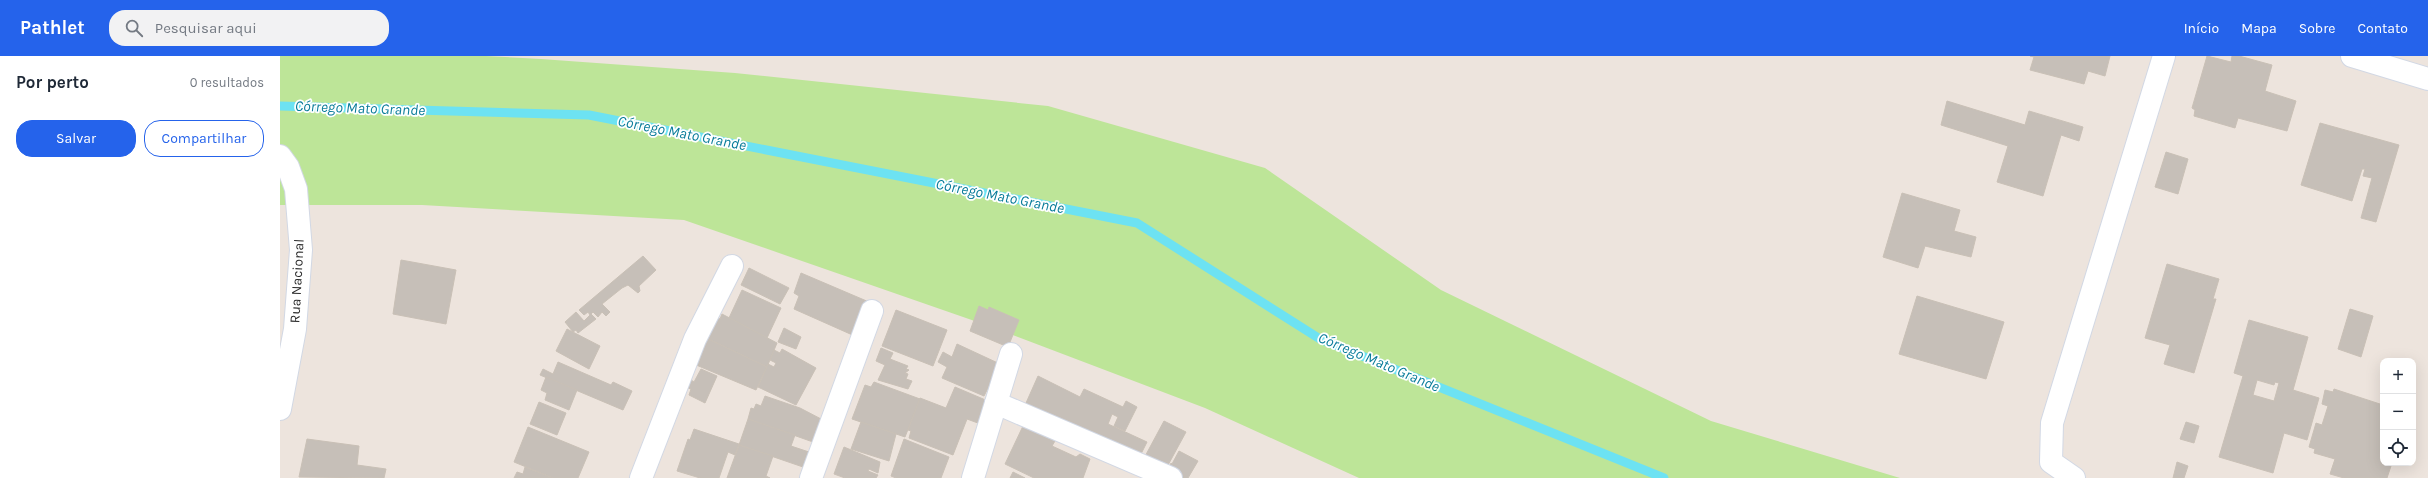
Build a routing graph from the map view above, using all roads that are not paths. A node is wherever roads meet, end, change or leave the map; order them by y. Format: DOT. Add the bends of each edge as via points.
graph roads {
  1 [pos="2164,56"];
  2 [pos="2352,56"];
  3 [pos="2428,78"];
  4 [pos="280,156"];
  5 [pos="732,266"];
  6 [pos="872,311"];
  7 [pos="1012,354"];
  8 [pos="996,403"];
  9 [pos="280,409"];
  10 [pos="640,478"];
  11 [pos="811,478"];
  12 [pos="973,478"];
  13 [pos="1170,478"];
  14 [pos="2074,478"];
  1 -- 14 [label="street" via="2052,423 2051,462"];
  2 -- 3 [label="street"];
  4 -- 9 [label="street, Rua Nacional" via="288,167 296,189 301,250 295,329"];
  5 -- 10 [label="street" via="695,339"];
  6 -- 11 [label="street"];
  7 -- 8 [label="street"];
  8 -- 12 [label="street"];
  8 -- 13 [label="street"];
}
